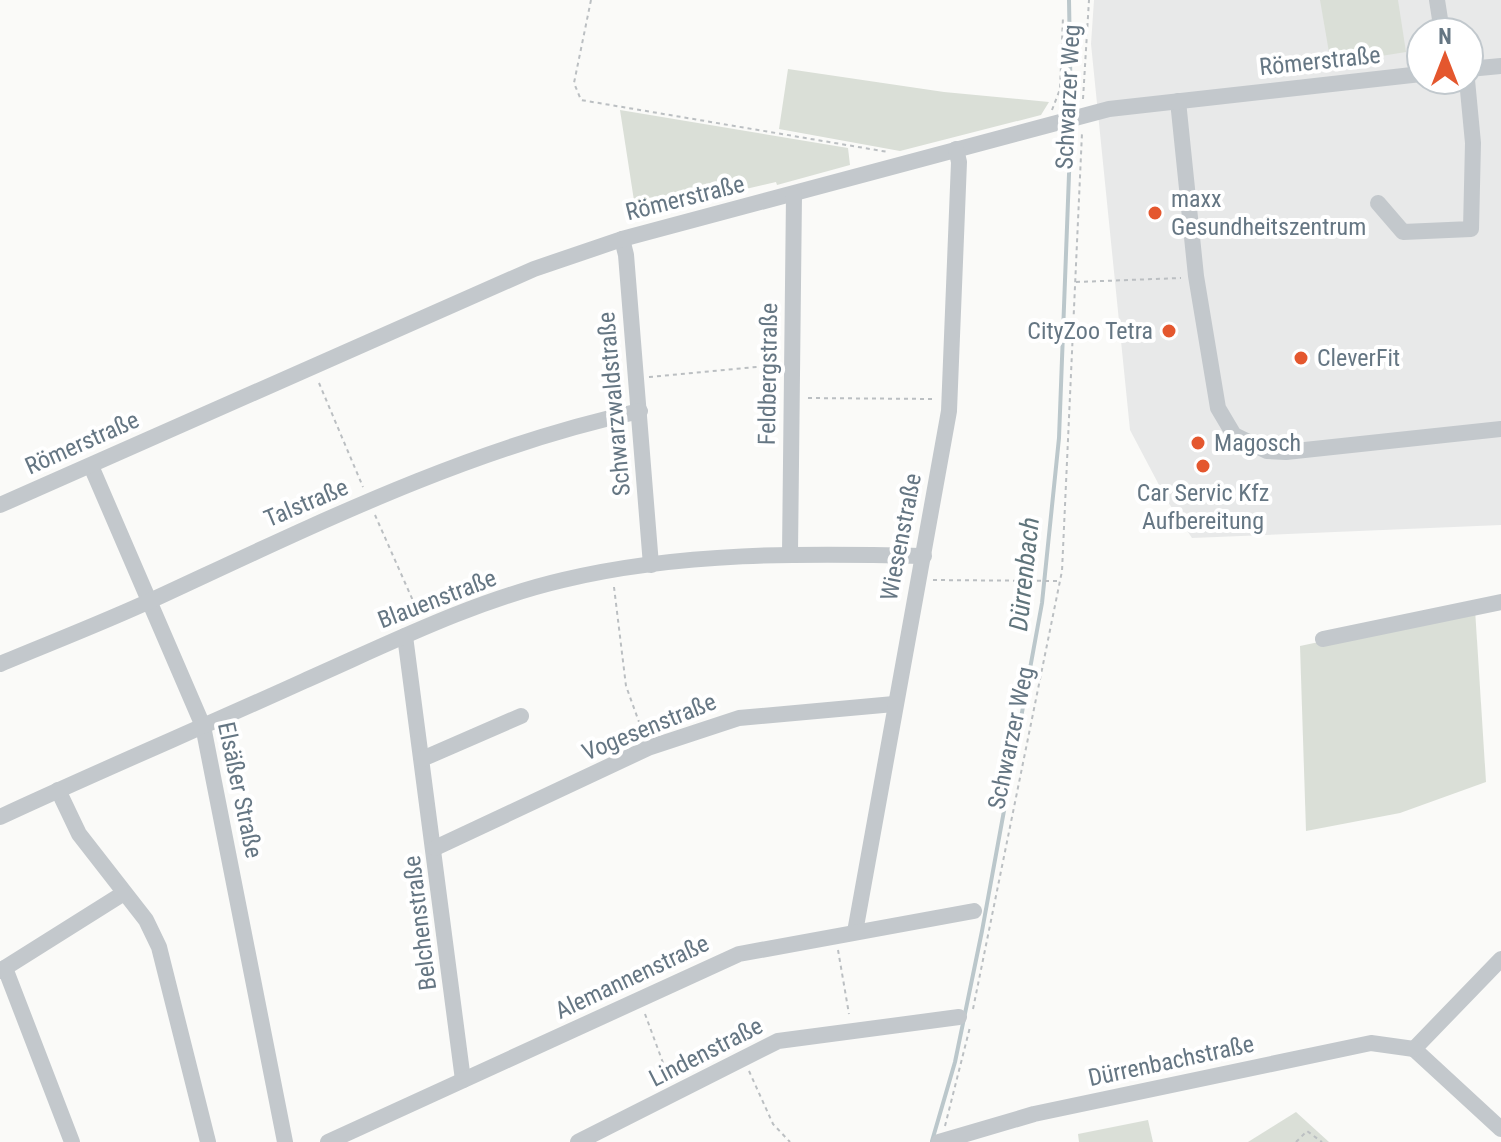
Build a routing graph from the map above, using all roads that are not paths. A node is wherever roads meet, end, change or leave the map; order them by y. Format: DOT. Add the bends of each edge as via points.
graph roads {
  1 [pos="1405,76"];
  2 [pos="1469,96"];
  3 [pos="1178,101"];
  4 [pos="956,149"];
  5 [pos="794,195"];
  6 [pos="1378,203"];
  7 [pos="622,239"];
  8 [pos="640,411"];
  9 [pos="1501,429"];
  10 [pos="91,466"];
  11 [pos="0,505"];
  12 [pos="790,553"];
  13 [pos="924,556"];
  14 [pos="651,565"];
  15 [pos="149,601"];
  16 [pos="1501,602"];
  17 [pos="405,636"];
  18 [pos="1323,639"];
  19 [pos="0,664"];
  20 [pos="894,704"];
  21 [pos="521,716"];
  22 [pos="203,726"];
  23 [pos="422,759"];
  24 [pos="58,790"];
  25 [pos="0,817"];
  26 [pos="435,848"];
  27 [pos="124,893"];
  28 [pos="974,911"];
  29 [pos="855,932"];
  30 [pos="1501,959"];
  31 [pos="3,969"];
  32 [pos="959,1017"];
  33 [pos="1414,1049"];
  34 [pos="463,1080"];
  35 [pos="1501,1129"];
  36 [pos="358,1136"];
  37 [pos="940,1141"];
  38 [pos="72,1142"];
  39 [pos="208,1142"];
  40 [pos="285,1142"];
  41 [pos="328,1142"];
  42 [pos="578,1142"];
  1 -- 3 [label="street, Römerstraße"];
  2 -- 6 [label="street" via="1471,229 1403,232"];
  3 -- 4 [label="street, Römerstraße" via="1109,109"];
  3 -- 9 [label="street" via="1196,276 1218,408 1234,435 1286,452"];
  4 -- 5 [label="street, Römerstraße"];
  4 -- 13 [label="street, Wiesenstraße" via="949,399"];
  5 -- 7 [label="street, Römerstraße"];
  5 -- 12 [label="street, Feldbergstraße"];
  7 -- 8 [label="street, Schwarzwaldstraße"];
  7 -- 10 [label="street, Römerstraße" via="534,269"];
  8 -- 14 [label="street, Schwarzwaldstraße"];
  8 -- 15 [label="street, Talstraße" via="501,447 285,537"];
  10 -- 11 [label="street, Römerstraße"];
  10 -- 15 [label="street, Elsäßer Straße"];
  12 -- 13 [label="street, Blauenstraße"];
  12 -- 14 [label="street, Blauenstraße"];
  13 -- 20 [label="street, Wiesenstraße"];
  14 -- 17 [label="street, Blauenstraße" via="560,580"];
  15 -- 19 [label="street, Talstraße"];
  15 -- 22 [label="street, Elsäßer Straße"];
  16 -- 18 [label="street"];
  17 -- 22 [label="street, Blauenstraße"];
  17 -- 23 [label="street, Belchenstraße"];
  20 -- 26 [label="street, Vogesenstraße" via="739,718 648,748"];
  20 -- 29 [label="street, Wiesenstraße"];
  21 -- 23 [label="street"];
  22 -- 24 [label="street, Blauenstraße"];
  22 -- 40 [label="street, Elsäßer Straße"];
  23 -- 26 [label="street, Belchenstraße"];
  24 -- 25 [label="street, Blauenstraße"];
  24 -- 27 [label="street" via="79,834"];
  26 -- 34 [label="street, Belchenstraße"];
  27 -- 31 [label="street"];
  27 -- 39 [label="street" via="159,947"];
  28 -- 29 [label="street, Alemannenstraße"];
  29 -- 34 [label="street, Alemannenstraße" via="739,954"];
  30 -- 33 [label="street"];
  31 -- 38 [label="street"];
  32 -- 42 [label="street, Lindenstraße" via="778,1041"];
  33 -- 35 [label="street"];
  33 -- 37 [label="street, Dürrenbachstraße" via="1371,1043 1034,1114"];
  34 -- 36 [label="street, Alemannenstraße"];
  36 -- 41 [label="street, Alemannenstraße"];
}
